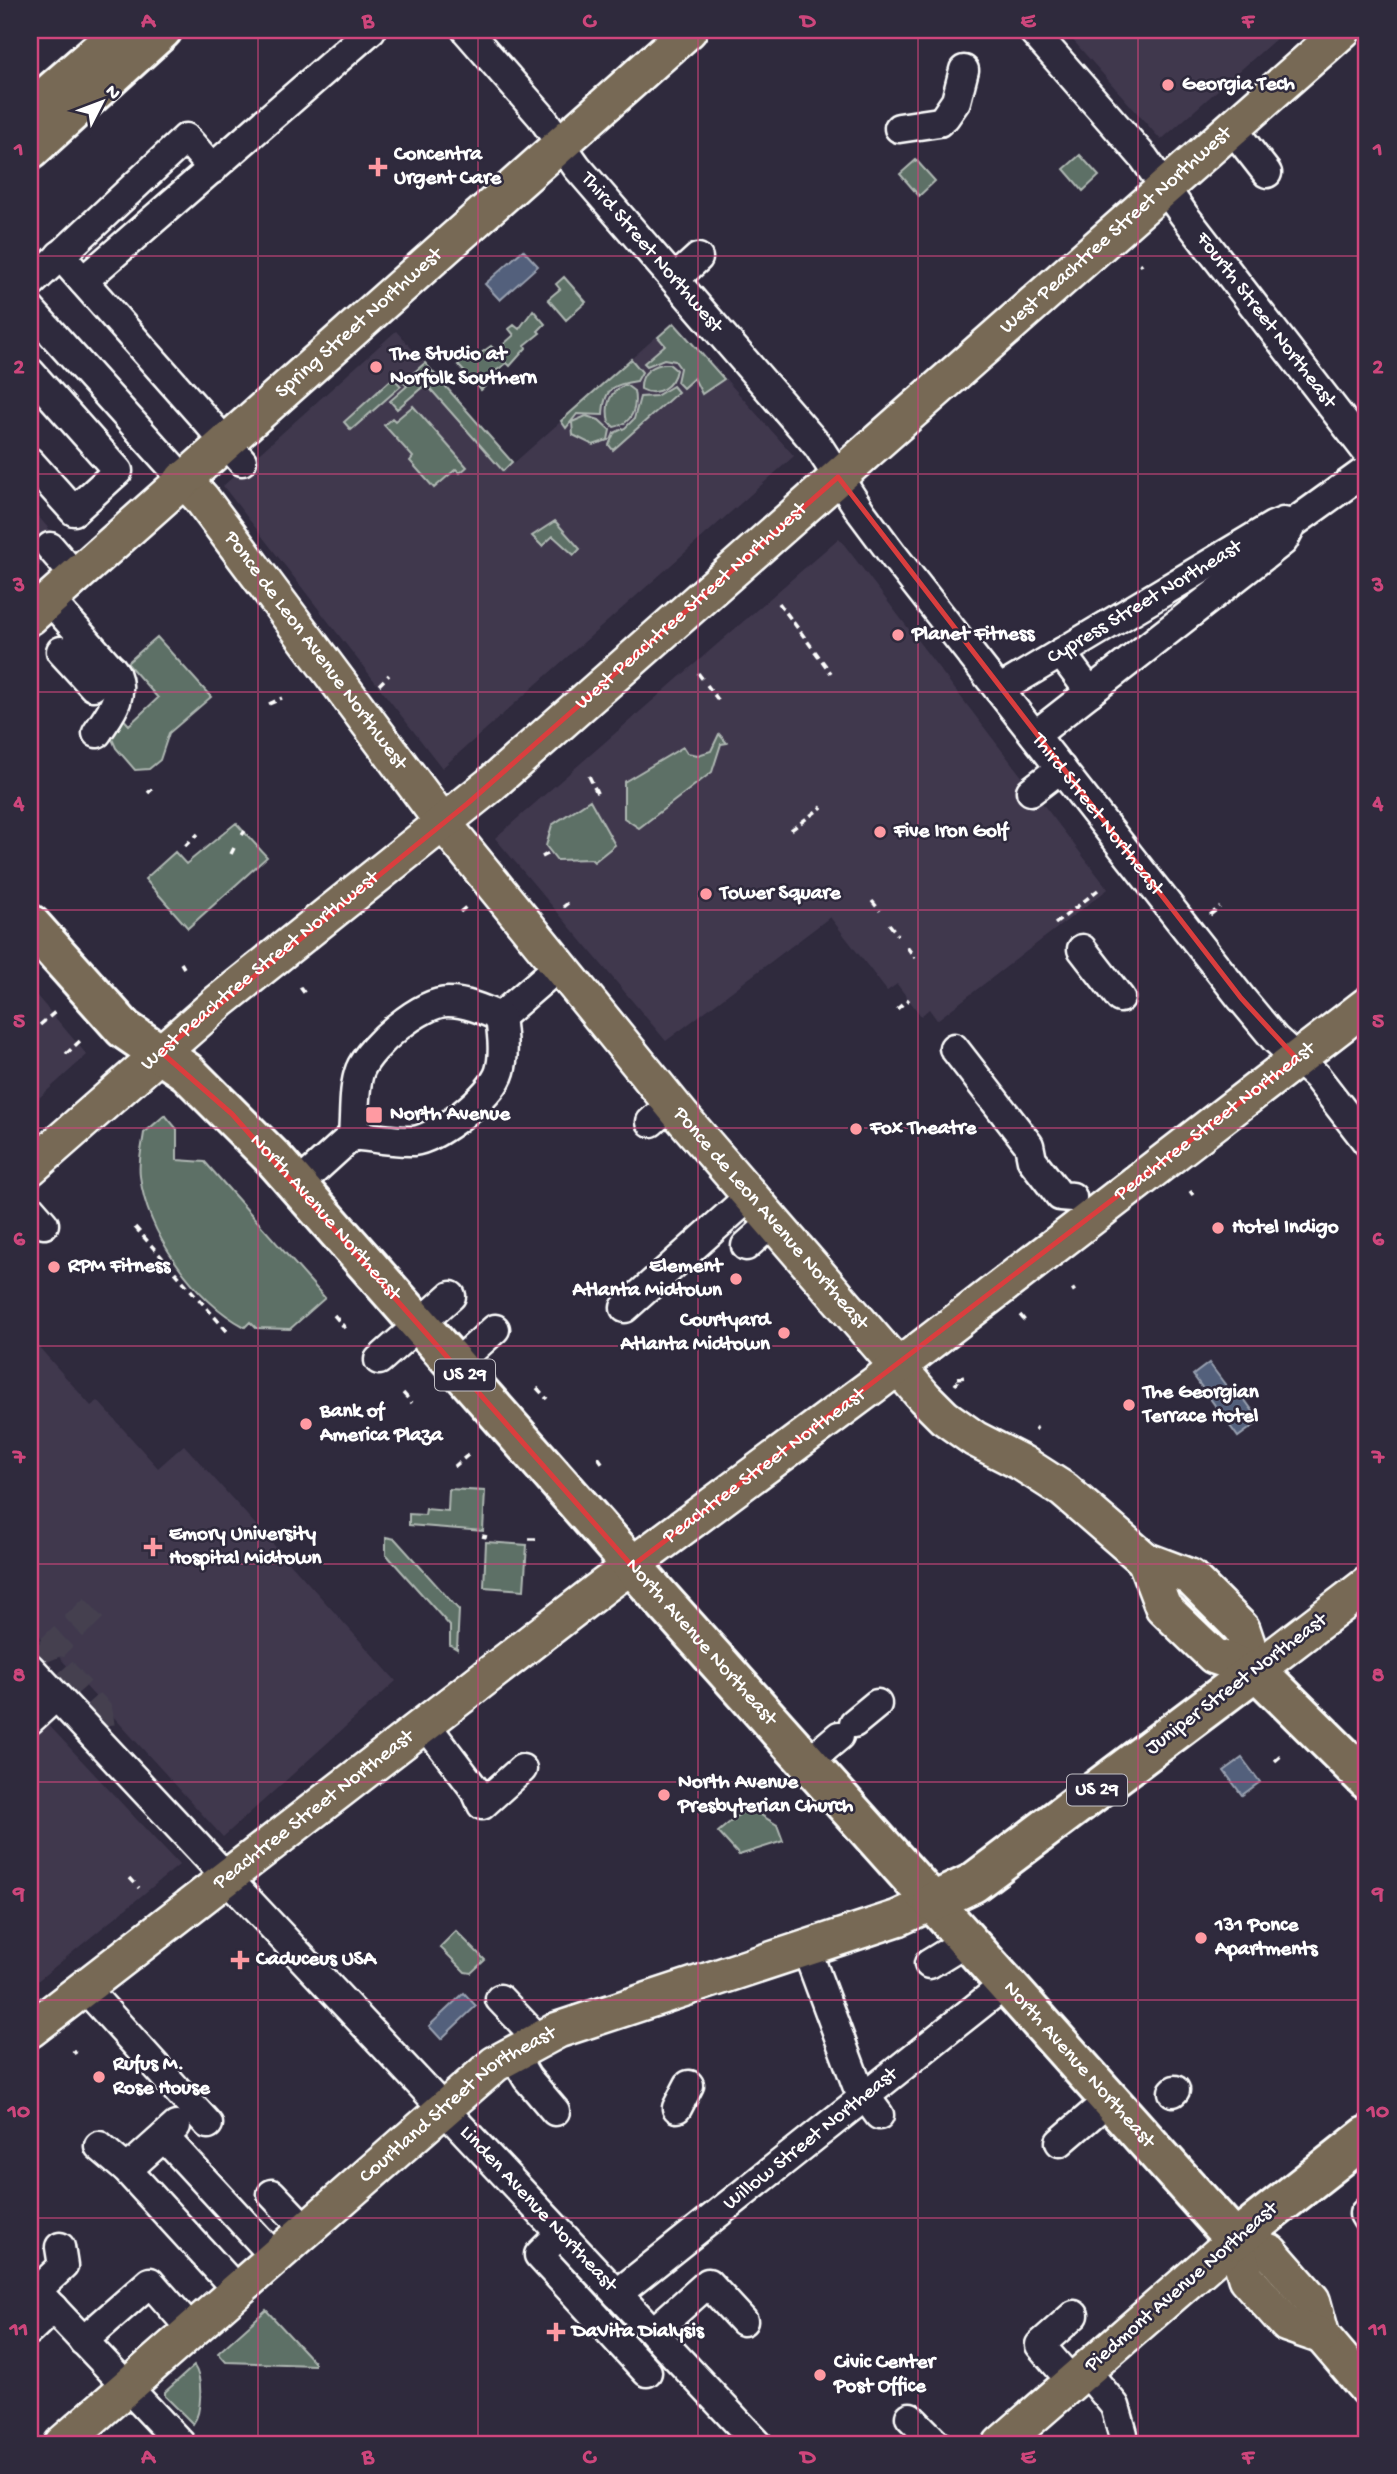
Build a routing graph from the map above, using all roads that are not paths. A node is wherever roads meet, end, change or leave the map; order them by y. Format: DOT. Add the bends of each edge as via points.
graph roads {
  1 [pos="123,30"];
  2 [pos="162,30"];
  3 [pos="371,30"];
  4 [pos="466,30"];
  5 [pos="689,30"];
  6 [pos="1032,30"];
  7 [pos="1343,30"];
  8 [pos="964,70"];
  9 [pos="30,111"];
  10 [pos="899,128"];
  11 [pos="1232,128"];
  12 [pos="561,143"];
  13 [pos="30,150"];
  14 [pos="213,169"];
  15 [pos="1267,173"];
  16 [pos="1165,187"];
  17 [pos="61,255"];
  18 [pos="698,258"];
  19 [pos="675,279"];
  20 [pos="83,281"];
  21 [pos="30,285"];
  22 [pos="30,309"];
  23 [pos="30,372"];
  24 [pos="233,452"];
  25 [pos="1367,452"];
  26 [pos="30,461"];
  27 [pos="1367,470"];
  28 [pos="838,477"];
  29 [pos="183,479"];
  30 [pos="1292,524"];
  31 [pos="50,547"];
  32 [pos="75,576"];
  33 [pos="36,608"];
  34 [pos="1061,653"];
  35 [pos="999,690"];
  36 [pos="1090,692"];
  37 [pos="97,733"];
  38 [pos="1035,736"];
  39 [pos="1060,768"];
  40 [pos="1031,791"];
  41 [pos="444,824"];
  42 [pos="30,924"];
  43 [pos="1082,949"];
  44 [pos="559,965"];
  45 [pos="1120,998"];
  46 [pos="1367,1005"];
  47 [pos="500,1017"];
  48 [pos="954,1048"];
  49 [pos="161,1052"];
  50 [pos="1297,1059"];
  51 [pos="353,1135"];
  52 [pos="1367,1142"];
  53 [pos="30,1168"];
  54 [pos="298,1185"];
  55 [pos="750,1196"];
  56 [pos="1080,1209"];
  57 [pos="773,1222"];
  58 [pos="746,1246"];
  59 [pos="451,1296"];
  60 [pos="625,1308"];
  61 [pos="420,1324"];
  62 [pos="495,1329"];
  63 [pos="379,1360"];
  64 [pos="455,1365"];
  65 [pos="899,1366"];
  66 [pos="632,1566"];
  67 [pos="1367,1586"];
  68 [pos="30,1668"];
  69 [pos="1256,1670"];
  70 [pos="55,1696"];
  71 [pos="877,1704"];
  72 [pos="30,1720"];
  73 [pos="426,1725"];
  74 [pos="807,1763"];
  75 [pos="522,1769"];
  76 [pos="1367,1780"];
  77 [pos="226,1880"];
  78 [pos="933,1902"];
  79 [pos="968,1940"];
  80 [pos="806,1948"];
  81 [pos="929,1964"];
  82 [pos="1007,1983"];
  83 [pos="85,1988"];
  84 [pos="500,1999"];
  85 [pos="30,2030"];
  86 [pos="526,2047"];
  87 [pos="1110,2099"];
  88 [pos="188,2101"];
  89 [pos="872,2106"];
  90 [pos="443,2109"];
  91 [pos="555,2110"];
  92 [pos="208,2124"];
  93 [pos="1367,2136"];
  94 [pos="164,2137"];
  95 [pos="1060,2141"];
  96 [pos="99,2146"];
  97 [pos="127,2171"];
  98 [pos="271,2194"];
  99 [pos="1367,2211"];
  100 [pos="1367,2219"];
  101 [pos="306,2230"];
  102 [pos="560,2234"];
  103 [pos="1235,2239"];
  104 [pos="60,2247"];
  105 [pos="275,2257"];
  106 [pos="237,2290"];
  107 [pos="617,2294"];
  108 [pos="40,2295"];
  109 [pos="1074,2315"];
  110 [pos="743,2322"];
  111 [pos="30,2330"];
  112 [pos="192,2330"];
  113 [pos="83,2341"];
  114 [pos="661,2342"];
  115 [pos="1080,2377"];
  116 [pos="127,2387"];
  117 [pos="1367,2389"];
  118 [pos="910,2417"];
  119 [pos="1123,2434"];
  120 [pos="62,2444"];
  121 [pos="181,2444"];
  122 [pos="758,2444"];
  123 [pos="937,2444"];
  124 [pos="1001,2444"];
  1 -- 9 [label="highway"];
  2 -- 13 [label="highway"];
  3 -- 14 [label="street"];
  4 -- 12 [label="street, Third Street Northwest"];
  5 -- 12 [label="main road, Spring Street Northwest"];
  6 -- 16 [label="street, Fourth Street Northeast"];
  7 -- 11 [label="main road, West Peachtree Street Northwest"];
  8 -- 10 [label="street" via="956,102 942,119"];
  11 -- 15 [label="street"];
  11 -- 16 [label="main road, West Peachtree Street Northwest"];
  12 -- 19 [label="street, Third Street Northwest"];
  12 -- 24 [label="main road, Spring Street Northwest"];
  14 -- 17 [label="street" via="186,138"];
  14 -- 20 [label="street"];
  16 -- 25 [label="street, Fourth Street Northeast"];
  16 -- 28 [label="main road, West Peachtree Street Northwest"];
  17 -- 20 [label="street"];
  17 -- 21 [label="street"];
  18 -- 19 [label="street"];
  19 -- 28 [label="street, Third Street Northwest" via="818,446"];
  20 -- 24 [label="street"];
  22 -- 29 [label="street"];
  23 -- 26 [label="street" via="118,471 74,511"];
  24 -- 29 [label="main road, Spring Street Northwest"];
  27 -- 30 [label="street, Cypress Street Northeast"];
  28 -- 35 [label="street, Third Street Northeast"];
  28 -- 41 [label="main road, West Peachtree Street Northwest"];
  29 -- 32 [label="main road, Spring Street Northwest"];
  29 -- 41 [label="main road, Ponce de Leon Avenue Northwest"];
  30 -- 34 [label="street, Cypress Street Northeast" via="1273,526"];
  30 -- 36 [label="street, Cypress Street Northeast" via="1283,541"];
  31 -- 32 [label="street"];
  32 -- 33 [label="main road, Spring Street Northwest"];
  33 -- 37 [label="street" via="65,642 111,669 120,685 119,699"];
  34 -- 35 [label="street, Cypress Street Northeast"];
  34 -- 36 [label="street"];
  35 -- 38 [label="street, Third Street Northeast"];
  36 -- 38 [label="street, Cypress Street Northeast"];
  38 -- 39 [label="street, Third Street Northeast"];
  39 -- 40 [label="street"];
  39 -- 50 [label="street, Third Street Northeast" via="1241,998"];
  41 -- 44 [label="main road, Ponce de Leon Avenue Northeast"];
  41 -- 49 [label="main road, West Peachtree Street Northwest"];
  42 -- 49 [label="highway, US 29" via="124,1029"];
  43 -- 45 [label="street"];
  44 -- 47 [label="street"];
  44 -- 55 [label="main road, Ponce de Leon Avenue Northeast" via="661,1113"];
  46 -- 50 [label="main road, Peachtree Street Northeast"];
  47 -- 51 [label="street" via="500,1071 492,1088 439,1132 415,1141"];
  47 -- 51 [label="street" via="446,1002 399,1026 374,1049 359,1072"];
  48 -- 56 [label="street" via="1029,1145 1032,1160 1060,1196"];
  49 -- 53 [label="main road, West Peachtree Street Northwest"];
  49 -- 54 [label="highway, North Avenue Northeast / US 29" via="232,1114"];
  50 -- 52 [label="street, Third Street Northeast" via="1317,1076"];
  50 -- 56 [label="main road, Peachtree Street Northeast"];
  51 -- 54 [label="street"];
  54 -- 61 [label="highway, North Avenue Northeast / US 29"];
  55 -- 57 [label="main road, Ponce de Leon Avenue Northeast"];
  55 -- 60 [label="street"];
  56 -- 65 [label="main road, Peachtree Street Northeast"];
  57 -- 58 [label="street"];
  57 -- 65 [label="main road, Ponce de Leon Avenue Northeast"];
  59 -- 61 [label="street"];
  61 -- 63 [label="street"];
  61 -- 64 [label="highway, North Avenue Northeast / US 29"];
  62 -- 64 [label="street"];
  64 -- 66 [label="highway, North Avenue Northeast / US 29"];
  65 -- 66 [label="main road, Peachtree Street Northeast"];
  65 -- 69 [label="main road, Ponce de Leon Avenue Northeast" via="944,1418 1063,1490 1145,1560 1163,1607 1214,1657"];
  66 -- 73 [label="main road, Peachtree Street Northeast"];
  66 -- 74 [label="highway, North Avenue Northeast / US 29"];
  67 -- 69 [label="main road, Juniper Street Northeast"];
  68 -- 70 [label="street, Linden Avenue Northeast"];
  69 -- 76 [label="highway, Ponce de Leon Avenue Northeast"];
  69 -- 78 [label="highway, Juniper Street Northeast / US 29" via="973,1883"];
  70 -- 72 [label="street"];
  70 -- 77 [label="street, Linden Avenue Northeast"];
  71 -- 74 [label="street"];
  73 -- 75 [label="street" via="482,1805"];
  73 -- 77 [label="main road, Peachtree Street Northeast"];
  74 -- 78 [label="highway, North Avenue Northeast / US 29"];
  77 -- 83 [label="main road, Peachtree Street Northeast"];
  77 -- 90 [label="street, Linden Avenue Northeast"];
  78 -- 79 [label="highway, North Avenue Northeast / US 29"];
  78 -- 80 [label="main road, Courtland Street Northeast"];
  79 -- 81 [label="street"];
  79 -- 82 [label="highway, North Avenue Northeast / US 29"];
  80 -- 86 [label="main road, Courtland Street Northeast" via="558,2030"];
  80 -- 89 [label="street" via="857,2085"];
  82 -- 87 [label="highway, North Avenue Northeast / US 29"];
  82 -- 89 [label="street, Willow Street Northeast"];
  83 -- 85 [label="main road, Peachtree Street Northeast"];
  83 -- 88 [label="street"];
  84 -- 86 [label="street"];
  86 -- 90 [label="main road, Courtland Street Northeast" via="495,2064"];
  86 -- 91 [label="street" via="527,2078"];
  87 -- 95 [label="street"];
  87 -- 103 [label="highway, North Avenue Northeast / US 29"];
  88 -- 92 [label="street"];
  88 -- 94 [label="street" via="177,2125"];
  89 -- 107 [label="street, Willow Street Northeast" via="784,2167 740,2190"];
  90 -- 101 [label="main road, Courtland Street Northeast"];
  90 -- 102 [label="street, Linden Avenue Northeast"];
  93 -- 103 [label="highway, Piedmont Avenue Northeast"];
  94 -- 97 [label="street"];
  94 -- 105 [label="street"];
  96 -- 97 [label="street"];
  97 -- 106 [label="street"];
  98 -- 101 [label="street"];
  99 -- 100 [label="street"];
  101 -- 105 [label="main road, Courtland Street Northeast"];
  102 -- 107 [label="street, Linden Avenue Northeast"];
  102 -- 114 [label="street" via="539,2255 642,2376"];
  103 -- 115 [label="main road, Piedmont Avenue Northeast"];
  103 -- 117 [label="main road, North Avenue Northeast" via="1270,2252 1312,2300 1322,2336"];
  104 -- 108 [label="street" via="63,2266"];
  105 -- 106 [label="main road, Courtland Street Northeast"];
  106 -- 112 [label="main road, Courtland Street Northeast"];
  107 -- 114 [label="street, Linden Avenue Northeast"];
  108 -- 111 [label="street"];
  108 -- 113 [label="street"];
  109 -- 115 [label="street" via="1040,2345"];
  110 -- 114 [label="street" via="708,2283"];
  112 -- 113 [label="street" via="149,2282"];
  112 -- 116 [label="main road, Courtland Street Northeast"];
  113 -- 116 [label="street"];
  114 -- 122 [label="street, Linden Avenue Northeast"];
  115 -- 119 [label="street" via="1115,2406"];
  115 -- 124 [label="main road, Piedmont Avenue Northeast"];
  116 -- 120 [label="main road, Courtland Street Northeast"];
  116 -- 121 [label="street"];
  118 -- 123 [label="street"];
}
